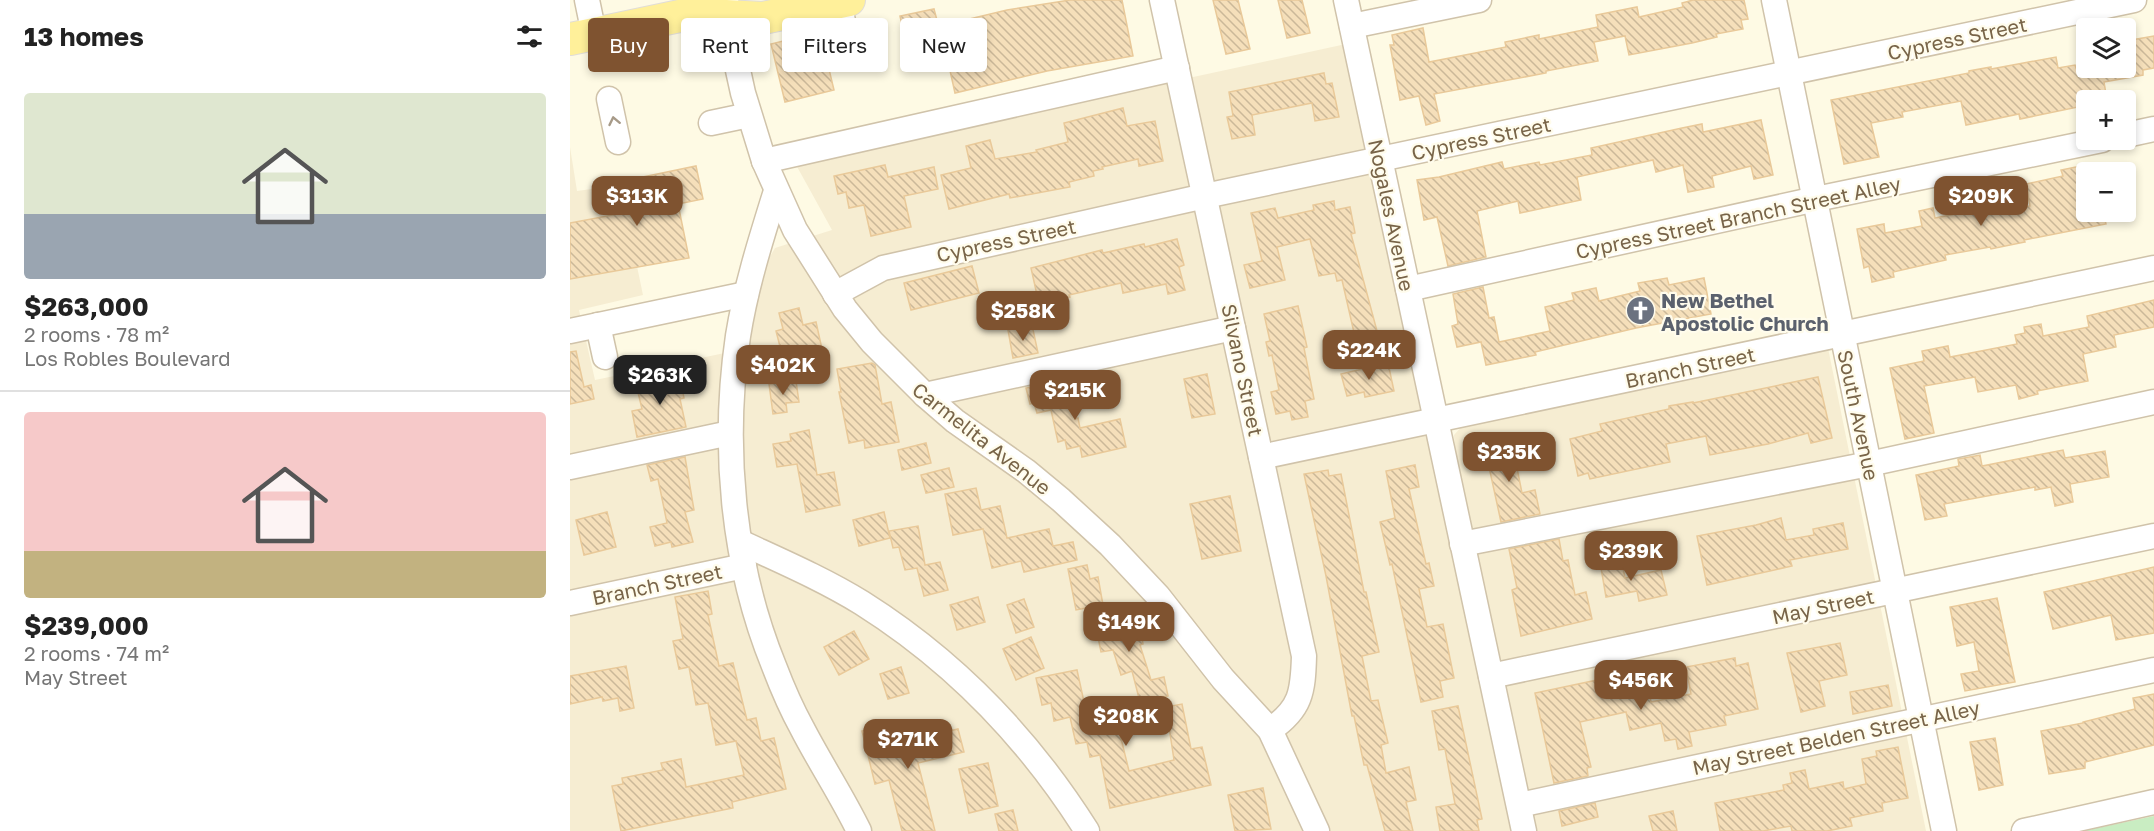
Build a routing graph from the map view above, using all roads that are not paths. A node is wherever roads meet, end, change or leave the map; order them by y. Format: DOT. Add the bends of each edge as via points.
graph roads {
  1 [pos="587,0"];
  2 [pos="1162,0"];
  3 [pos="1346,0"];
  4 [pos="1479,0"];
  5 [pos="1774,0"];
  6 [pos="2134,0"];
  7 [pos="727,8"];
  8 [pos="844,9"];
  9 [pos="1352,26"];
  10 [pos="582,36"];
  11 [pos="1177,69"];
  12 [pos="1789,73"];
  13 [pos="609,99"];
  14 [pos="749,115"];
  15 [pos="711,123"];
  16 [pos="2154,129"];
  17 [pos="2136,133"];
  18 [pos="618,142"];
  19 [pos="2076,145"];
  20 [pos="1381,160"];
  21 [pos="764,161"];
  22 [pos="776,191"];
  23 [pos="1205,196"];
  24 [pos="1816,199"];
  25 [pos="2154,268"];
  26 [pos="1408,289"];
  27 [pos="746,294"];
  28 [pos="835,294"];
  29 [pos="598,325"];
  30 [pos="1233,328"];
  31 [pos="570,331"];
  32 [pos="1842,334"];
  33 [pos="604,357"];
  34 [pos="925,396"];
  35 [pos="2154,402"];
  36 [pos="1436,420"];
  37 [pos="730,433"];
  38 [pos="1261,457"];
  39 [pos="1869,464"];
  40 [pos="570,467"];
  41 [pos="2154,536"];
  42 [pos="740,542"];
  43 [pos="1462,544"];
  44 [pos="744,566"];
  45 [pos="1894,591"];
  46 [pos="570,603"];
  47 [pos="2154,670"];
  48 [pos="1491,676"];
  49 [pos="1921,719"];
  50 [pos="1270,730"];
  51 [pos="2154,802"];
  52 [pos="1519,805"];
  53 [pos="855,830"];
  54 [pos="1087,831"];
  55 [pos="1317,831"];
  56 [pos="1524,831"];
  57 [pos="1944,831"];
  58 [pos="2024,831"];
  1 -- 10 [label="street"];
  2 -- 11 [label="street, Silvano Street"];
  3 -- 9 [label="street, Nogales Avenue"];
  4 -- 9 [label="street"];
  5 -- 12 [label="street, South Avenue"];
  6 -- 12 [label="street, Cypress Street"];
  7 -- 8 [label="main road" via="763,18"];
  7 -- 10 [label="main road"];
  7 -- 14 [label="street, Carmelita Avenue"];
  9 -- 20 [label="street, Nogales Avenue"];
  11 -- 21 [label="street"];
  11 -- 23 [label="street, Silvano Street"];
  12 -- 20 [label="street, Cypress Street"];
  12 -- 24 [label="street, South Avenue"];
  18 -- 13 [label="street, one-way"];
  14 -- 15 [label="street"];
  14 -- 21 [label="street, Carmelita Avenue"];
  16 -- 17 [label="street"];
  19 -- 24 [label="street, Cypress Street Branch Street Alley"];
  20 -- 23 [label="street, Cypress Street"];
  20 -- 26 [label="street, Nogales Avenue"];
  21 -- 22 [label="street, Carmelita Avenue"];
  22 -- 27 [label="street"];
  22 -- 28 [label="street, Carmelita Avenue"];
  23 -- 28 [label="street, Cypress Street" via="883,268"];
  23 -- 30 [label="street, Silvano Street"];
  24 -- 26 [label="street, Cypress Street Branch Street Alley"];
  24 -- 32 [label="street, South Avenue"];
  25 -- 32 [label="street, Branch Street"];
  26 -- 36 [label="street, Nogales Avenue"];
  27 -- 29 [label="street"];
  27 -- 37 [label="street" via="733,379"];
  28 -- 34 [label="street, Carmelita Avenue" via="872,342"];
  29 -- 31 [label="street"];
  29 -- 33 [label="street"];
  30 -- 34 [label="street"];
  30 -- 38 [label="street, Silvano Street"];
  32 -- 36 [label="street, Branch Street"];
  32 -- 39 [label="street, South Avenue"];
  34 -- 50 [label="street, Carmelita Avenue" via="1026,471 1110,545"];
  35 -- 39 [label="street"];
  36 -- 38 [label="street, Branch Street"];
  36 -- 43 [label="street, Nogales Avenue"];
  37 -- 40 [label="street"];
  37 -- 42 [label="street"];
  38 -- 50 [label="street, Silvano Street" via="1304,656 1299,697 1287,718"];
  39 -- 43 [label="street"];
  39 -- 45 [label="street, South Avenue"];
  41 -- 45 [label="street, May Street"];
  42 -- 44 [label="street"];
  42 -- 54 [label="street" via="861,603 940,659 1010,726 1041,763"];
  43 -- 48 [label="street, Nogales Avenue"];
  44 -- 46 [label="street, Branch Street"];
  44 -- 53 [label="street" via="773,665"];
  45 -- 48 [label="street, May Street"];
  45 -- 49 [label="street, South Avenue"];
  47 -- 49 [label="street, May Street Belden Street Alley"];
  48 -- 52 [label="street, Nogales Avenue"];
  49 -- 52 [label="street, May Street Belden Street Alley"];
  49 -- 57 [label="street, South Avenue"];
  50 -- 55 [label="street, Carmelita Avenue"];
  51 -- 58 [label="street"];
  52 -- 56 [label="street, Nogales Avenue"];
}
